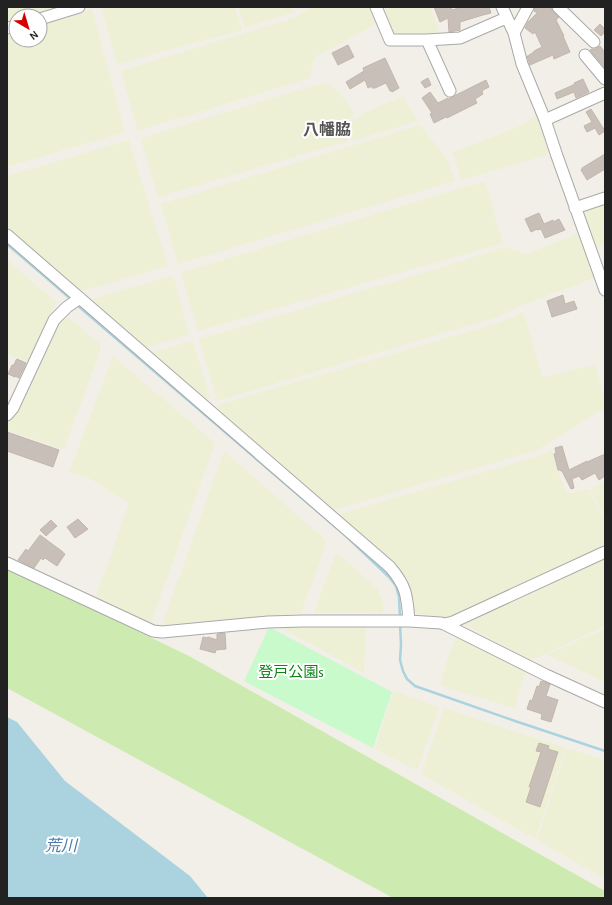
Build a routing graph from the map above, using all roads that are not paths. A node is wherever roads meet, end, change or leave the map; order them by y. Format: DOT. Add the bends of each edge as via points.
graph roads {
  1 [pos="79,7"];
  2 [pos="376,7"];
  3 [pos="502,7"];
  4 [pos="528,7"];
  5 [pos="558,7"];
  6 [pos="48,17"];
  7 [pos="506,18"];
  8 [pos="514,33"];
  9 [pos="427,40"];
  10 [pos="594,42"];
  11 [pos="585,55"];
  12 [pos="605,79"];
  13 [pos="450,91"];
  14 [pos="605,93"];
  15 [pos="545,120"];
  16 [pos="605,198"];
  17 [pos="575,208"];
  18 [pos="7,234"];
  19 [pos="605,290"];
  20 [pos="74,302"];
  21 [pos="7,415"];
  22 [pos="605,552"];
  23 [pos="7,563"];
  24 [pos="409,621"];
  25 [pos="444,624"];
  26 [pos="605,702"];
  1 -- 6 [label="street"];
  2 -- 9 [label="street" via="390,40"];
  3 -- 7 [label="street"];
  4 -- 8 [label="street"];
  5 -- 10 [label="street"];
  7 -- 8 [label="street"];
  7 -- 9 [label="street" via="460,38"];
  8 -- 15 [label="street" via="522,64"];
  9 -- 13 [label="street"];
  11 -- 12 [label="street"];
  14 -- 15 [label="street"];
  15 -- 17 [label="street"];
  16 -- 17 [label="street"];
  17 -- 19 [label="street"];
  18 -- 20 [label="street"];
  20 -- 21 [label="street" via="54,320 13,408"];
  20 -- 24 [label="street" via="390,567 398,576 407,596"];
  22 -- 25 [label="street"];
  23 -- 24 [label="street" via="153,631 275,622"];
  24 -- 25 [label="street"];
  25 -- 26 [label="street"];
}
